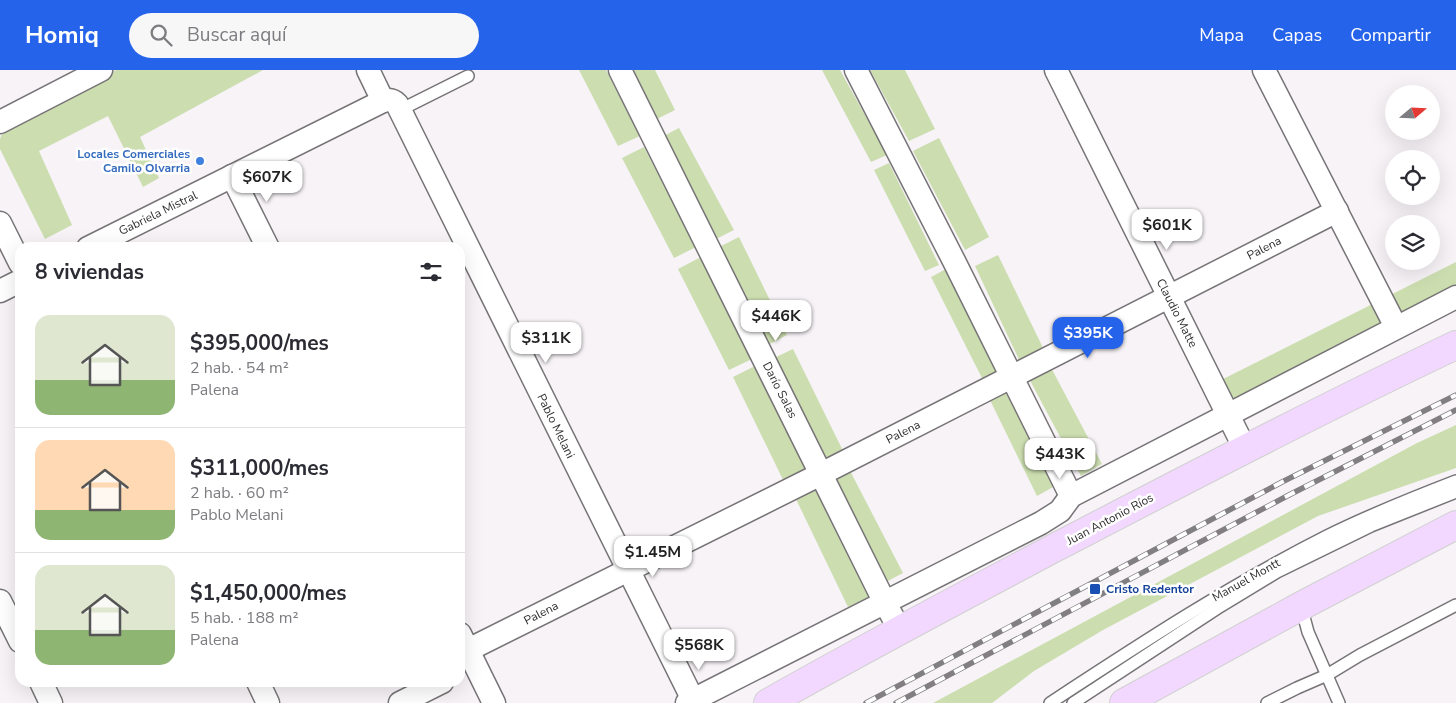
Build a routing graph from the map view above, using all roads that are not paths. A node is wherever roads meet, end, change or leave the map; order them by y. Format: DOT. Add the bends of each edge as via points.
graph roads {
  1 [pos="101,70"];
  2 [pos="368,70"];
  3 [pos="620,70"];
  4 [pos="856,70"];
  5 [pos="1056,70"];
  6 [pos="1264,70"];
  7 [pos="468,76"];
  8 [pos="391,104"];
  9 [pos="0,122"];
  10 [pos="232,176"];
  11 [pos="1337,212"];
  12 [pos="0,224"];
  13 [pos="100,242"];
  14 [pos="265,242"];
  15 [pos="461,242"];
  16 [pos="465,250"];
  17 [pos="15,253"];
  18 [pos="15,284"];
  19 [pos="0,291"];
  20 [pos="1169,297"];
  21 [pos="1456,297"];
  22 [pos="1396,327"];
  23 [pos="1456,345"];
  24 [pos="1012,376"];
  25 [pos="1228,414"];
  26 [pos="1245,449"];
  27 [pos="822,474"];
  28 [pos="1456,481"];
  29 [pos="1456,492"];
  30 [pos="1070,496"];
  31 [pos="1456,525"];
  32 [pos="628,570"];
  33 [pos="0,601"];
  34 [pos="885,603"];
  35 [pos="1456,605"];
  36 [pos="1301,606"];
  37 [pos="900,630"];
  38 [pos="15,631"];
  39 [pos="466,656"];
  40 [pos="1327,676"];
  41 [pos="43,687"];
  42 [pos="260,687"];
  43 [pos="432,687"];
  44 [pos="690,701"];
  45 [pos="51,703"];
  46 [pos="268,703"];
  47 [pos="400,703"];
  48 [pos="494,703"];
  49 [pos="768,703"];
  50 [pos="1050,703"];
  51 [pos="1073,703"];
  52 [pos="1124,703"];
  53 [pos="1266,703"];
  54 [pos="1340,703"];
  1 -- 9 [label="street"];
  2 -- 8 [label="street, Pablo Melani"];
  3 -- 27 [label="street, Darío Salas"];
  4 -- 24 [label="street"];
  5 -- 20 [label="street, Claudio Matte"];
  6 -- 11 [label="street"];
  7 -- 8 [label="lane"];
  8 -- 10 [label="street, Gabriela Mistral"];
  8 -- 15 [label="street, Pablo Melani"];
  10 -- 13 [label="street, Gabriela Mistral"];
  10 -- 14 [label="street"];
  11 -- 20 [label="street, Palena"];
  11 -- 22 [label="street"];
  12 -- 17 [label="street"];
  16 -- 32 [label="street, Pablo Melani"];
  18 -- 19 [label="street"];
  20 -- 24 [label="street, Palena"];
  20 -- 25 [label="street, Claudio Matte"];
  21 -- 22 [label="street"];
  22 -- 25 [label="street"];
  23 -- 26 [label="main road, Juan Antonio Ríos"];
  24 -- 27 [label="street, Palena"];
  24 -- 30 [label="street"];
  25 -- 26 [label="street, Claudio Matte"];
  25 -- 30 [label="street"];
  26 -- 37 [label="main road, Juan Antonio Ríos"];
  27 -- 32 [label="street, Palena"];
  27 -- 34 [label="street, Darío Salas"];
  28 -- 50 [label="lane, Manuel Montt" via="1365,517 1242,581"];
  29 -- 51 [label="lane, Manuel Montt" via="1371,526 1277,572"];
  30 -- 34 [label="street" via="1060,511 1042,523"];
  31 -- 36 [label="main road"];
  32 -- 39 [label="street, Palena"];
  32 -- 44 [label="street, Pablo Melani"];
  33 -- 38 [label="street"];
  34 -- 37 [label="street, Darío Salas"];
  34 -- 44 [label="street"];
  35 -- 40 [label="lane"];
  36 -- 40 [label="lane"];
  36 -- 52 [label="main road"];
  37 -- 49 [label="main road, Juan Antonio Ríos"];
  39 -- 48 [label="street"];
  40 -- 53 [label="lane"];
  40 -- 54 [label="lane"];
  41 -- 45 [label="street"];
  42 -- 46 [label="street"];
  43 -- 47 [label="street"];
}
